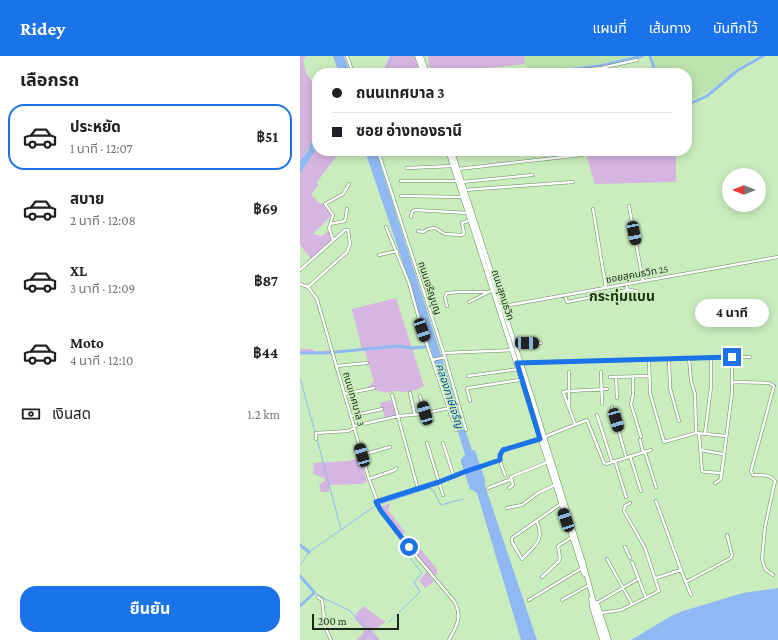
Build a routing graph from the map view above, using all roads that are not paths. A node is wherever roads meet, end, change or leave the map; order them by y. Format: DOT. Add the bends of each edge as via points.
graph roads {
  1 [pos="347,56"];
  2 [pos="417,56"];
  3 [pos="421,56"];
  4 [pos="637,60"];
  5 [pos="351,68"];
  6 [pos="421,68"];
  7 [pos="425,68"];
  8 [pos="601,68"];
  9 [pos="380,156"];
  10 [pos="450,156"];
  11 [pos="454,156"];
  12 [pos="573,156"];
  13 [pos="453,166"];
  14 [pos="407,168"];
  15 [pos="458,169"];
  16 [pos="532,175"];
  17 [pos="401,181"];
  18 [pos="459,182"];
  19 [pos="573,182"];
  20 [pos="349,184"];
  21 [pos="464,190"];
  22 [pos="401,196"];
  23 [pos="463,197"];
  24 [pos="629,206"];
  25 [pos="347,209"];
  26 [pos="593,209"];
  27 [pos="468,213"];
  28 [pos="411,217"];
  29 [pos="471,220"];
  30 [pos="330,224"];
  31 [pos="386,227"];
  32 [pos="418,231"];
  33 [pos="333,240"];
  34 [pos="397,251"];
  35 [pos="379,255"];
  36 [pos="778,257"];
  37 [pos="300,270"];
  38 [pos="643,281"];
  39 [pos="300,284"];
  40 [pos="626,284"];
  41 [pos="308,287"];
  42 [pos="606,288"];
  43 [pos="493,290"];
  44 [pos="628,290"];
  45 [pos="637,291"];
  46 [pos="488,292"];
  47 [pos="566,295"];
  48 [pos="469,302"];
  49 [pos="447,306"];
  50 [pos="501,307"];
  51 [pos="514,343"];
  52 [pos="541,343"];
  53 [pos="514,350"];
  54 [pos="443,354"];
  55 [pos="732,357"];
  56 [pos="750,357"];
  57 [pos="444,358"];
  58 [pos="690,358"];
  59 [pos="711,358"];
  60 [pos="649,359"];
  61 [pos="669,359"];
  62 [pos="433,360"];
  63 [pos="367,363"];
  64 [pos="519,363"];
  65 [pos="336,366"];
  66 [pos="519,369"];
  67 [pos="569,372"];
  68 [pos="601,372"];
  69 [pos="468,376"];
  70 [pos="649,376"];
  71 [pos="610,377"];
  72 [pos="616,377"];
  73 [pos="633,377"];
  74 [pos="524,380"];
  75 [pos="733,382"];
  76 [pos="374,388"];
  77 [pos="608,389"];
  78 [pos="569,390"];
  79 [pos="601,390"];
  80 [pos="410,393"];
  81 [pos="344,394"];
  82 [pos="392,395"];
  83 [pos="420,396"];
  84 [pos="617,398"];
  85 [pos="470,401"];
  86 [pos="602,404"];
  87 [pos="449,408"];
  88 [pos="569,408"];
  89 [pos="612,408"];
  90 [pos="382,409"];
  91 [pos="425,413"];
  92 [pos="415,414"];
  93 [pos="598,414"];
  94 [pos="351,416"];
  95 [pos="399,416"];
  96 [pos="679,421"];
  97 [pos="575,424"];
  98 [pos="354,427"];
  99 [pos="456,430"];
  100 [pos="466,430"];
  101 [pos="698,433"];
  102 [pos="705,433"];
  103 [pos="726,436"];
  104 [pos="542,438"];
  105 [pos="316,439"];
  106 [pos="427,443"];
  107 [pos="443,443"];
  108 [pos="390,446"];
  109 [pos="651,450"];
  110 [pos="700,450"];
  111 [pos="644,452"];
  112 [pos="723,454"];
  113 [pos="362,455"];
  114 [pos="630,456"];
  115 [pos="626,458"];
  116 [pos="500,460"];
  117 [pos="614,461"];
  118 [pos="548,462"];
  119 [pos="396,468"];
  120 [pos="721,473"];
  121 [pos="505,475"];
  122 [pos="454,477"];
  123 [pos="511,477"];
  124 [pos="369,479"];
  125 [pos="439,482"];
  126 [pos="715,483"];
  127 [pos="555,485"];
  128 [pos="656,487"];
  129 [pos="488,488"];
  130 [pos="509,488"];
  131 [pos="418,489"];
  132 [pos="641,492"];
  133 [pos="443,495"];
  134 [pos="626,497"];
  135 [pos="656,500"];
  136 [pos="376,502"];
  137 [pos="562,503"];
  138 [pos="630,503"];
  139 [pos="507,508"];
  140 [pos="537,522"];
  141 [pos="727,535"];
  142 [pos="572,537"];
  143 [pos="625,547"];
  144 [pos="606,558"];
  145 [pos="630,558"];
  146 [pos="632,562"];
  147 [pos="583,567"];
  148 [pos="681,570"];
  149 [pos="773,575"];
  150 [pos="542,577"];
  151 [pos="656,578"];
  152 [pos="638,579"];
  153 [pos="686,582"];
  154 [pos="588,583"];
  155 [pos="622,587"];
  156 [pos="691,595"];
  157 [pos="318,597"];
  158 [pos="594,598"];
  159 [pos="646,598"];
  160 [pos="529,600"];
  161 [pos="562,600"];
  162 [pos="632,604"];
  163 [pos="601,613"];
  164 [pos="330,640"];
  165 [pos="449,640"];
  166 [pos="602,640"];
  167 [pos="606,640"];
  168 [pos="609,640"];
  1 -- 5 [label="street"];
  2 -- 6 [label="main road"];
  3 -- 7 [label="main road"];
  4 -- 8 [label="street"];
  9 -- 54 [label="street, ถนนเจริญบุญ"];
  10 -- 13 [label="main road, ถนนสุคนธวิท"];
  11 -- 15 [label="main road, ถนนสุคนธวิท"];
  12 -- 15 [label="street"];
  13 -- 14 [label="street"];
  13 -- 18 [label="main road, ถนนสุคนธวิท"];
  15 -- 18 [label="main road, ถนนสุคนธวิท"];
  16 -- 18 [label="street"];
  17 -- 18 [label="street"];
  18 -- 21 [label="main road, ถนนสุคนธวิท"];
  18 -- 23 [label="main road, ถนนสุคนธวิท"];
  19 -- 21 [label="street"];
  20 -- 30 [label="street" via="343,194 325,204 333,215"];
  21 -- 50 [label="main road, ถนนสุคนธวิท"];
  22 -- 23 [label="street"];
  23 -- 27 [label="main road, ถนนสุคนธวิท"];
  24 -- 38 [label="street"];
  25 -- 30 [label="street" via="345,221"];
  26 -- 42 [label="street"];
  27 -- 28 [label="street" via="415,210"];
  27 -- 29 [label="main road, ถนนสุคนธวิท"];
  29 -- 32 [label="street" via="462,223 462,235 445,234 434,228"];
  29 -- 43 [label="main road, ถนนสุคนธวิท"];
  30 -- 33 [label="street"];
  31 -- 34 [label="street"];
  33 -- 37 [label="street"];
  33 -- 41 [label="street" via="347,230 350,244 348,250"];
  34 -- 35 [label="street"];
  34 -- 62 [label="street"];
  36 -- 38 [label="street, ซอยสุคนธวิท 25"];
  38 -- 40 [label="street, ซอยสุคนธวิท 25"];
  39 -- 41 [label="street"];
  40 -- 42 [label="street, ซอยสุคนธวิท 25"];
  40 -- 44 [label="street"];
  41 -- 65 [label="street, ถนนเทศบาล 3" via="317,299"];
  42 -- 47 [label="street, ซอยสุคนธวิท 25"];
  43 -- 46 [label="street"];
  43 -- 50 [label="main road, ถนนสุคนธวิท"];
  44 -- 45 [label="street"];
  44 -- 47 [label="street" via="567,302"];
  46 -- 48 [label="street"];
  46 -- 49 [label="street" via="447,293"];
  47 -- 50 [label="street, ซอยสุคนธวิท 25"];
  50 -- 51 [label="main road, ถนนสุคนธวิท"];
  50 -- 53 [label="main road, ถนนสุคนธวิท"];
  51 -- 52 [label="street"];
  51 -- 53 [label="main road, ถนนสุคนธวิท"];
  53 -- 54 [label="street"];
  53 -- 64 [label="main road, ถนนสุคนธวิท"];
  54 -- 57 [label="street, ถนนเจริญบุญ"];
  55 -- 56 [label="street"];
  55 -- 59 [label="street"];
  55 -- 75 [label="street"];
  57 -- 62 [label="street"];
  57 -- 100 [label="street, ถนนเจริญบุญ"];
  58 -- 59 [label="street"];
  58 -- 61 [label="street"];
  58 -- 101 [label="street"];
  59 -- 102 [label="street" via="711,386"];
  60 -- 61 [label="street"];
  60 -- 64 [label="street"];
  60 -- 70 [label="street"];
  61 -- 96 [label="street" via="670,388"];
  62 -- 87 [label="street"];
  63 -- 65 [label="street"];
  64 -- 66 [label="main road, ถนนสุคนธวิท"];
  64 -- 74 [label="main road, ถนนสุคนธวิท"];
  65 -- 81 [label="street, ถนนเทศบาล 3"];
  66 -- 69 [label="street"];
  66 -- 74 [label="main road, ถนนสุคนธวิท"];
  67 -- 78 [label="street"];
  68 -- 79 [label="street"];
  70 -- 73 [label="street"];
  70 -- 101 [label="street" via="651,397 664,442"];
  71 -- 72 [label="street"];
  72 -- 73 [label="street"];
  72 -- 84 [label="street"];
  73 -- 111 [label="street" via="631,404"];
  74 -- 85 [label="street" via="467,389"];
  74 -- 104 [label="main road, ถนนสุคนธวิท"];
  75 -- 103 [label="street"];
  75 -- 149 [label="street" via="769,383 774,386 751,471 753,475 767,475 775,481 765,527 762,559 765,569"];
  76 -- 81 [label="street"];
  77 -- 79 [label="street"];
  78 -- 79 [label="street"];
  78 -- 88 [label="street"];
  78 -- 88 [label="street" via="562,392"];
  79 -- 86 [label="street"];
  80 -- 92 [label="street"];
  81 -- 94 [label="street, ถนนเทศบาล 3"];
  82 -- 95 [label="street"];
  83 -- 91 [label="street"];
  87 -- 91 [label="street"];
  87 -- 99 [label="street"];
  88 -- 97 [label="street"];
  89 -- 115 [label="street"];
  90 -- 94 [label="street"];
  91 -- 92 [label="street"];
  92 -- 95 [label="street"];
  93 -- 117 [label="street"];
  94 -- 98 [label="street, ถนนเทศบาล 3"];
  95 -- 98 [label="street"];
  95 -- 131 [label="street"];
  97 -- 104 [label="street"];
  97 -- 117 [label="street" via="587,420 604,463"];
  98 -- 105 [label="street" via="348,431 316,433"];
  98 -- 113 [label="street, ถนนเทศบาล 3"];
  101 -- 102 [label="street"];
  101 -- 110 [label="street"];
  102 -- 103 [label="street"];
  103 -- 112 [label="street"];
  104 -- 116 [label="street" via="503,450"];
  104 -- 118 [label="main road, ถนนสุคนธวิท"];
  104 -- 137 [label="main road, ถนนสุคนธวิท"];
  106 -- 125 [label="street"];
  107 -- 122 [label="street"];
  108 -- 113 [label="street"];
  109 -- 111 [label="street"];
  110 -- 112 [label="street"];
  110 -- 120 [label="street" via="702,471"];
  111 -- 114 [label="street"];
  111 -- 128 [label="street"];
  112 -- 120 [label="street"];
  113 -- 124 [label="street, ถนนเทศบาล 3"];
  114 -- 115 [label="street"];
  114 -- 132 [label="street"];
  115 -- 117 [label="street"];
  116 -- 121 [label="street"];
  116 -- 122 [label="street"];
  117 -- 134 [label="street"];
  118 -- 123 [label="street"];
  118 -- 127 [label="main road, ถนนสุคนธวิท"];
  119 -- 124 [label="street"];
  120 -- 126 [label="street" via="720,480"];
  122 -- 125 [label="street"];
  123 -- 129 [label="street"];
  123 -- 130 [label="street" via="513,485"];
  124 -- 136 [label="street, ถนนเทศบาล 3"];
  125 -- 131 [label="street"];
  125 -- 133 [label="street"];
  127 -- 137 [label="main road, ถนนสุคนธวิท"];
  127 -- 139 [label="street" via="522,505"];
  131 -- 136 [label="street"];
  135 -- 148 [label="street"];
  136 -- 165 [label="street, ถนนเทศบาล 3" via="401,538 458,607 458,621"];
  137 -- 140 [label="street"];
  137 -- 142 [label="main road, ถนนสุคนธวิท"];
  137 -- 147 [label="main road, ถนนสุคนธวิท"];
  138 -- 151 [label="street" via="625,506 624,511 645,548"];
  140 -- 140 [label="street" via="512,538 522,559 539,541"];
  141 -- 153 [label="street" via="731,558"];
  142 -- 147 [label="main road, ถนนสุคนธวิท"];
  142 -- 150 [label="street" via="558,546 559,561"];
  143 -- 145 [label="street"];
  144 -- 155 [label="street"];
  146 -- 152 [label="street"];
  147 -- 154 [label="main road, ถนนสุคนธวิท"];
  147 -- 160 [label="street"];
  148 -- 151 [label="street"];
  148 -- 153 [label="street"];
  151 -- 159 [label="street" via="658,593"];
  152 -- 155 [label="street"];
  152 -- 159 [label="street"];
  153 -- 156 [label="street"];
  154 -- 158 [label="main road, ถนนสุคนธวิท"];
  154 -- 161 [label="street"];
  155 -- 158 [label="street"];
  155 -- 162 [label="street"];
  157 -- 164 [label="street" via="322,600 325,627"];
  158 -- 163 [label="main road"];
  158 -- 166 [label="main road" via="592,607"];
  158 -- 167 [label="main road, ถนนสุคนธวิท"];
  159 -- 162 [label="street"];
  162 -- 163 [label="street" via="621,610"];
  163 -- 168 [label="main road"];
}
